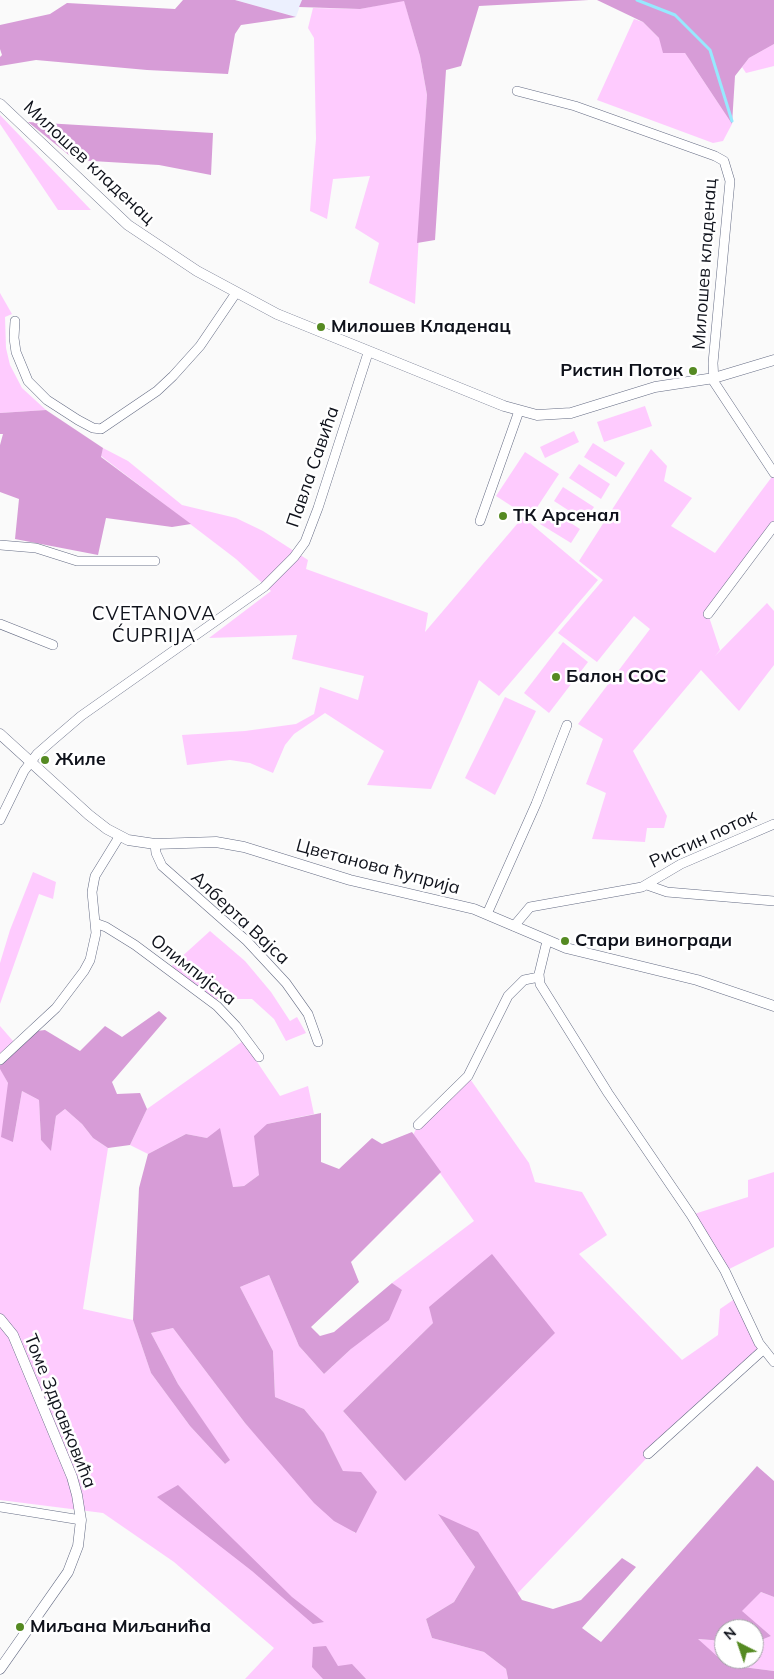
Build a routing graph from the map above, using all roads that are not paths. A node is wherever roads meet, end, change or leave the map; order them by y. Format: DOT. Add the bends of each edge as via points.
graph roads {
  1 [pos="517,91"];
  2 [pos="0,104"];
  3 [pos="236,293"];
  4 [pos="15,321"];
  5 [pos="368,352"];
  6 [pos="774,360"];
  7 [pos="714,378"];
  8 [pos="519,411"];
  9 [pos="774,474"];
  10 [pos="480,521"];
  11 [pos="774,526"];
  12 [pos="0,545"];
  13 [pos="155,561"];
  14 [pos="708,614"];
  15 [pos="0,624"];
  16 [pos="53,645"];
  17 [pos="567,725"];
  18 [pos="0,734"];
  19 [pos="31,762"];
  20 [pos="0,820"];
  21 [pos="774,824"];
  22 [pos="119,837"];
  23 [pos="155,844"];
  24 [pos="647,885"];
  25 [pos="774,901"];
  26 [pos="487,914"];
  27 [pos="95,923"];
  28 [pos="514,926"];
  29 [pos="547,941"];
  30 [pos="539,977"];
  31 [pos="774,1006"];
  32 [pos="318,1042"];
  33 [pos="259,1057"];
  34 [pos="0,1060"];
  35 [pos="418,1125"];
  36 [pos="0,1319"];
  37 [pos="764,1349"];
  38 [pos="774,1362"];
  39 [pos="648,1454"];
  40 [pos="0,1507"];
  41 [pos="81,1520"];
  42 [pos="0,1669"];
  1 -- 7 [label="street, Милошев кладенац" via="575,106 724,161 730,181"];
  2 -- 3 [label="street, Милошев кладенац" via="133,230"];
  3 -- 4 [label="street" via="200,346 173,376 119,418 97,430 47,400 28,381 16,352"];
  3 -- 5 [label="street, Милошев кладенац"];
  5 -- 8 [label="street, Милошев кладенац"];
  5 -- 19 [label="street, Павла Савића" via="307,538 285,568 270,582 81,716"];
  6 -- 7 [label="street, Милошев кладенац"];
  7 -- 8 [label="street, Милошев кладенац" via="655,388 571,413 549,415"];
  7 -- 9 [label="street" via="718,390"];
  8 -- 10 [label="street"];
  11 -- 14 [label="street"];
  12 -- 13 [label="street" via="36,548 77,562"];
  15 -- 16 [label="street"];
  17 -- 26 [label="street"];
  18 -- 19 [label="street, Цветанова ћуприја"];
  19 -- 20 [label="street, Павла Савића"];
  19 -- 22 [label="street, Цветанова ћуприја" via="89,815"];
  21 -- 24 [label="street, Ристин поток" via="681,864"];
  22 -- 23 [label="street, Цветанова ћуприја"];
  22 -- 27 [label="street" via="95,876 92,892"];
  23 -- 26 [label="street, Цветанова ћуприја" via="235,845 350,880"];
  23 -- 32 [label="street, Алберта Вајса" via="162,866 247,941 286,983 308,1014"];
  24 -- 25 [label="street" via="667,892"];
  24 -- 28 [label="street, Ристин поток" via="632,891 539,904 525,911"];
  26 -- 28 [label="street, Цветанова ћуприја"];
  27 -- 33 [label="street, Олимпијска" via="106,926 135,945 217,1006"];
  27 -- 34 [label="street" via="91,955 78,981 56,1008"];
  28 -- 29 [label="street, Цветанова ћуприја"];
  29 -- 30 [label="street"];
  29 -- 31 [label="street, Цветанова ћуприја" via="601,958 697,980"];
  30 -- 35 [label="street" via="524,980 508,996 468,1076"];
  30 -- 37 [label="street" via="542,988 578,1046 664,1172 726,1271"];
  36 -- 41 [label="street, Томе Здравковића" via="13,1335 72,1478"];
  37 -- 38 [label="street"];
  37 -- 39 [label="street"];
  40 -- 41 [label="street"];
  41 -- 42 [label="street" via="78,1546 68,1572"];
}
